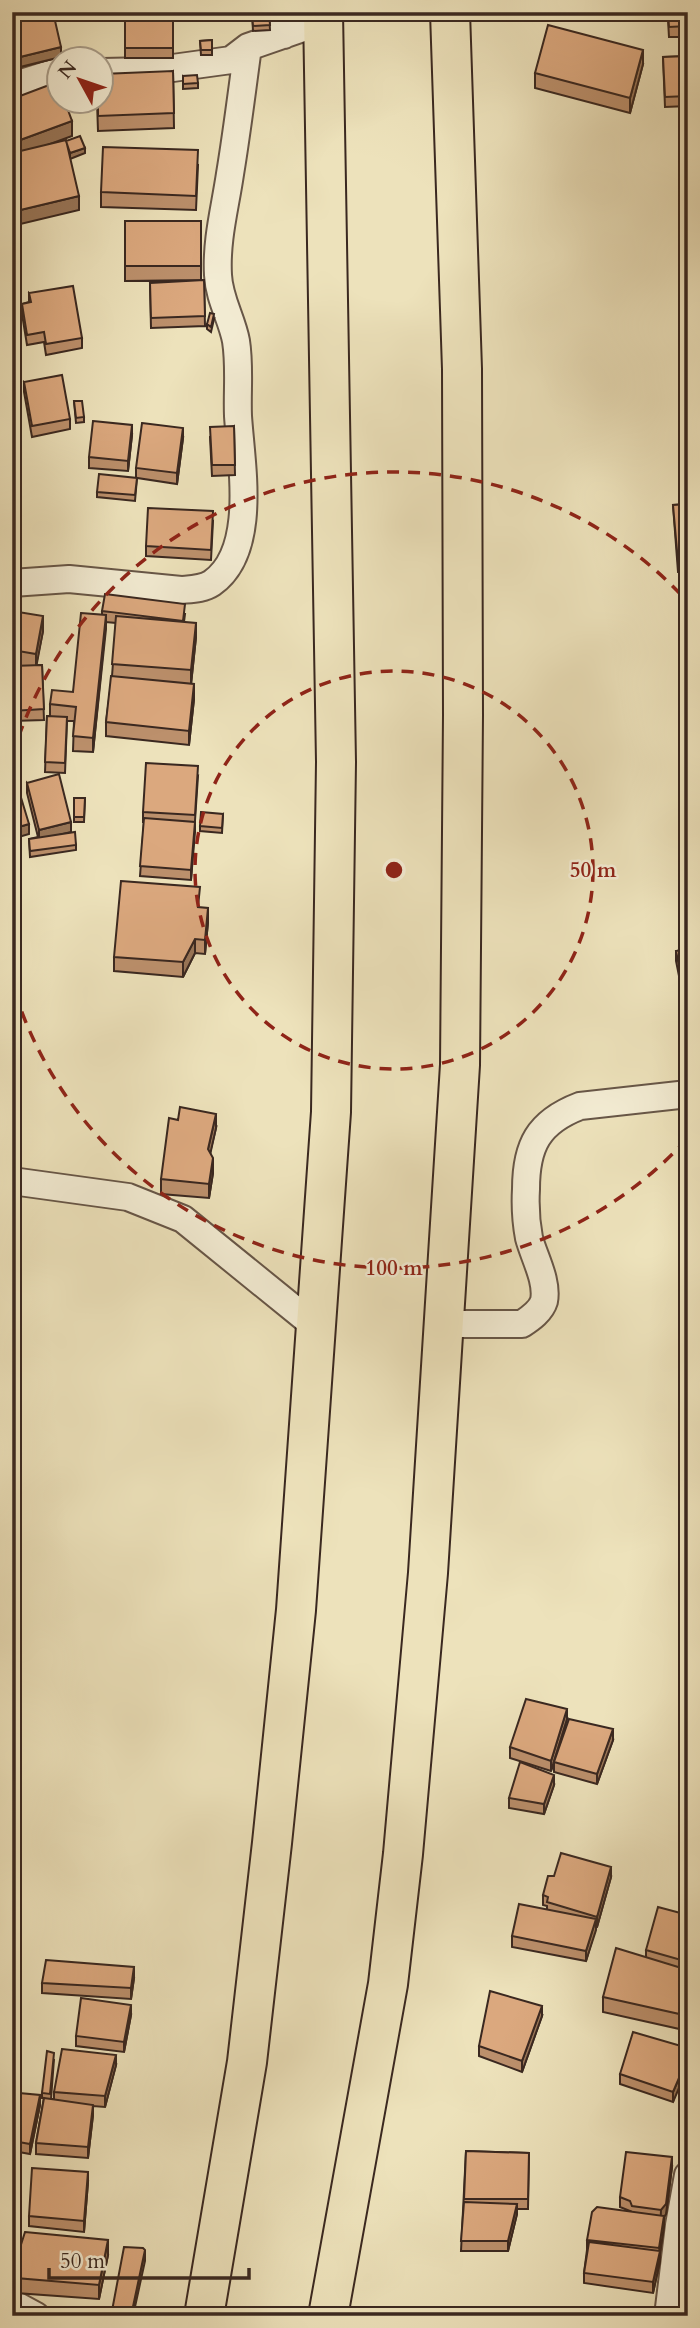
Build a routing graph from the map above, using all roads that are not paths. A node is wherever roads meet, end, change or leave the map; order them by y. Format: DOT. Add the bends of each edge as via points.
graph roads {
  1 [pos="271,12"];
  2 [pos="450,12"];
  3 [pos="323,17"];
  4 [pos="284,35"];
  5 [pos="248,47"];
  6 [pos="116,72"];
  7 [pos="46,75"];
  8 [pos="12,86"];
  9 [pos="12,583"];
  10 [pos="688,1094"];
  11 [pos="12,1181"];
  12 [pos="445,1324"];
  13 [pos="315,1326"];
  14 [pos="688,2175"];
  15 [pos="12,2303"];
  16 [pos="36,2316"];
  17 [pos="204,2316"];
  18 [pos="328,2316"];
  19 [pos="668,2316"];
  1 -- 4 [label="street"];
  2 -- 12 [label="highway" via="462,369 463,715 460,1065"];
  3 -- 4 [label="street"];
  3 -- 13 [label="highway" via="336,762 331,1112"];
  4 -- 5 [label="street"];
  5 -- 6 [label="street" via="231,60"];
  5 -- 9 [label="street" via="218,264 239,370 244,506 238,544 228,566 213,583 200,588 69,579"];
  7 -- 8 [label="street"];
  10 -- 12 [label="street" via="580,1106 548,1124 530,1151 526,1174 525,1211 542,1278 542,1305 522,1324"];
  11 -- 13 [label="street" via="128,1197 183,1219"];
  12 -- 18 [label="highway" via="428,1573 388,1984"];
  13 -- 17 [label="highway" via="296,1610 272,1843 247,2062"];
  14 -- 19 [label="street"];
  15 -- 16 [label="street"];
}
